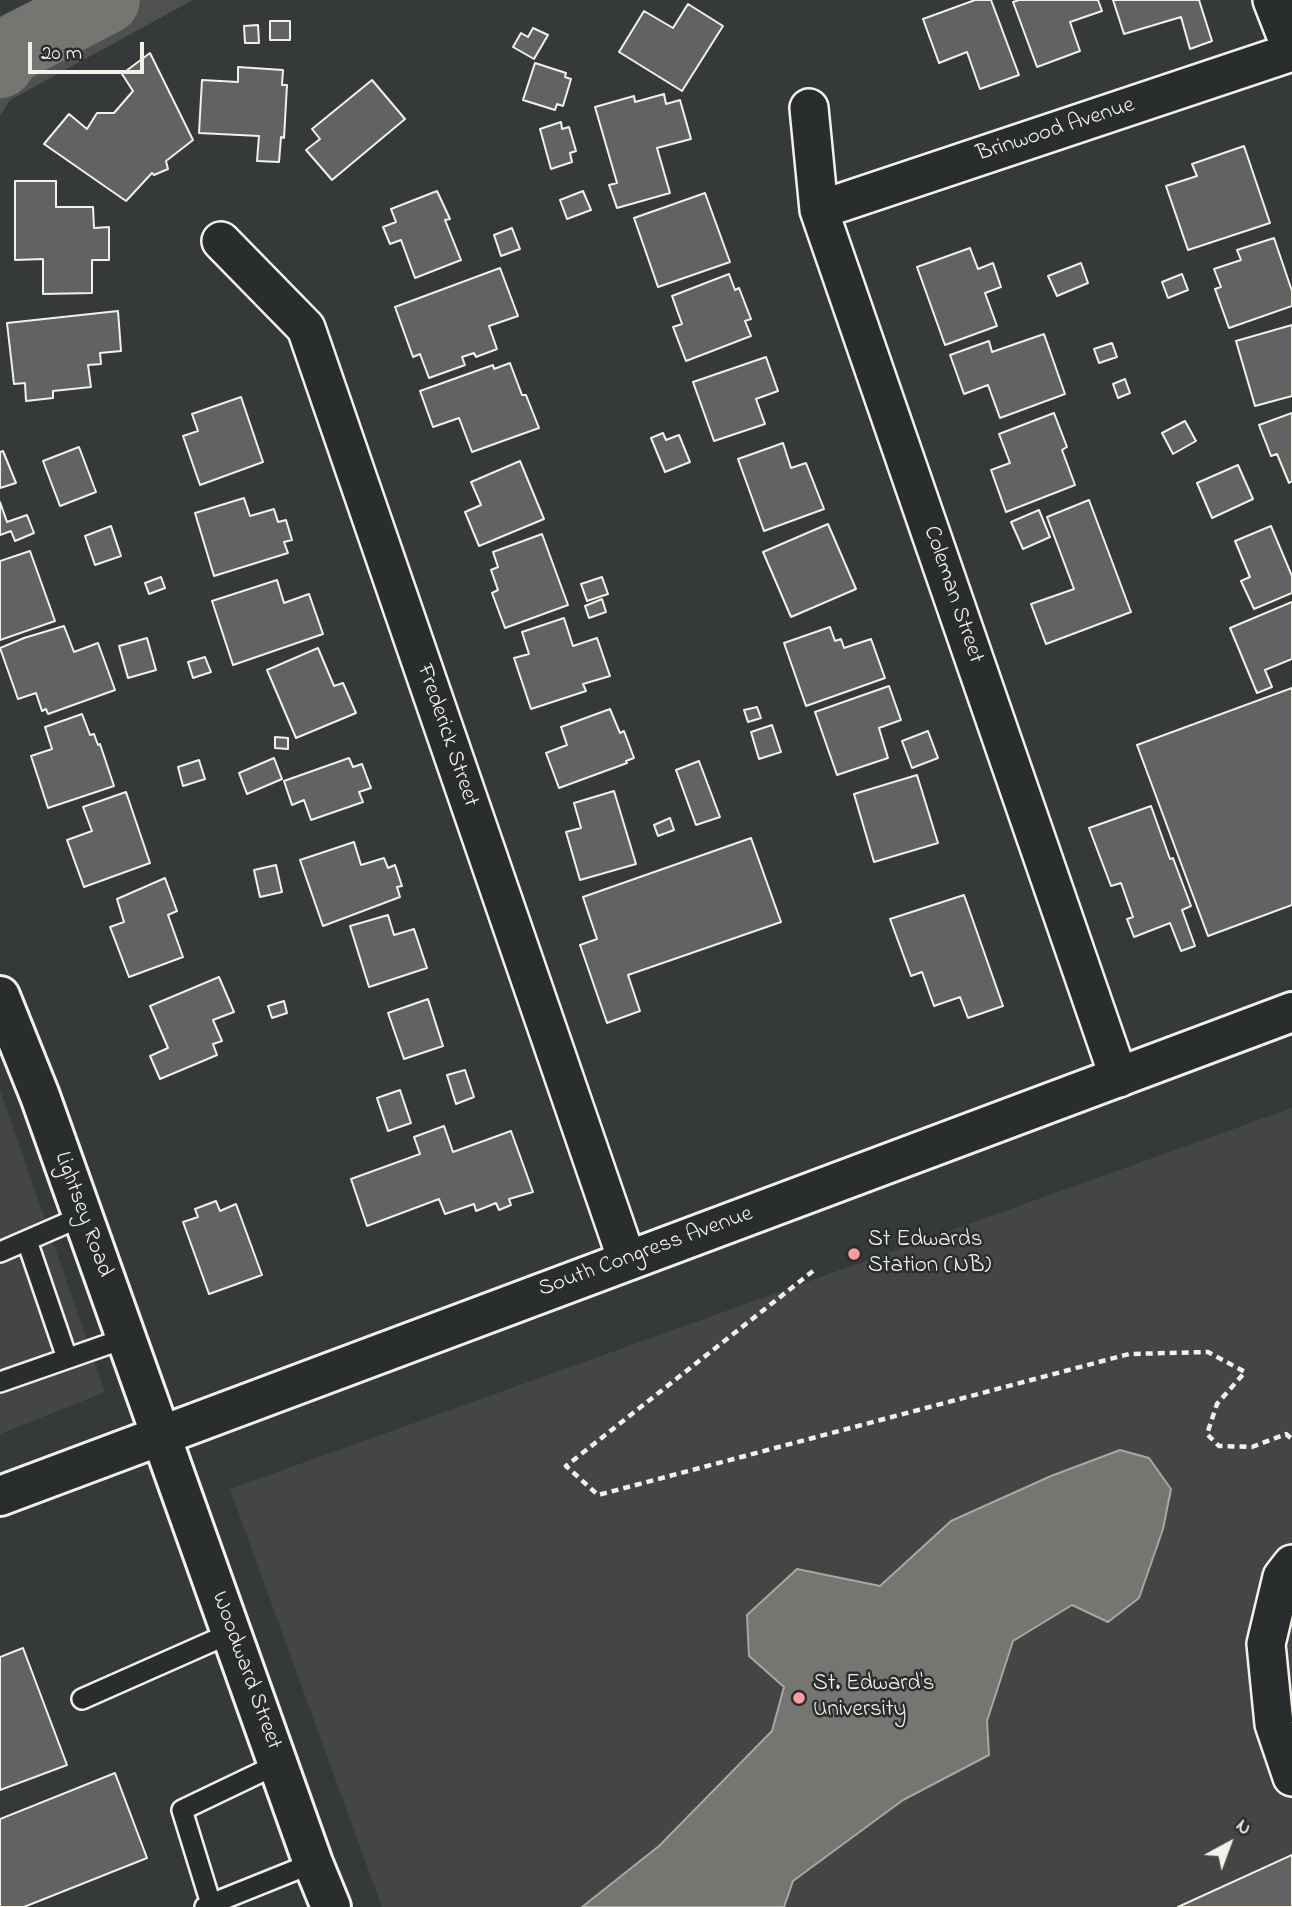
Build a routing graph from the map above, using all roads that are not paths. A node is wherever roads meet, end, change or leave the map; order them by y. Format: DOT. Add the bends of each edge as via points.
graph roads {
  1 [pos="1272,0"];
  2 [pos="1292,52"];
  3 [pos="809,108"];
  4 [pos="819,210"];
  5 [pos="220,241"];
  6 [pos="0,996"];
  7 [pos="1292,1012"];
  8 [pos="1119,1078"];
  9 [pos="83,1216"];
  10 [pos="27,1241"];
  11 [pos="0,1252"];
  12 [pos="627,1260"];
  13 [pos="126,1338"];
  14 [pos="67,1358"];
  15 [pos="0,1382"];
  16 [pos="161,1435"];
  17 [pos="0,1496"];
  18 [pos="1292,1564"];
  19 [pos="232,1633"];
  20 [pos="82,1699"];
  21 [pos="278,1764"];
  22 [pos="1292,1777"];
  23 [pos="313,1863"];
  24 [pos="208,1905"];
  25 [pos="331,1907"];
  1 -- 2 [label="street"];
  2 -- 4 [label="street, Brinwood Avenue"];
  3 -- 4 [label="street, Coleman Street"];
  4 -- 8 [label="street, Coleman Street"];
  5 -- 12 [label="street, Frederick Street" via="306,328"];
  6 -- 9 [label="main road, Lightsey Road"];
  7 -- 8 [label="main road, South Congress Avenue"];
  8 -- 12 [label="main road, South Congress Avenue"];
  9 -- 10 [label="lane"];
  9 -- 13 [label="main road, Lightsey Road"];
  10 -- 11 [label="lane"];
  10 -- 14 [label="lane"];
  12 -- 16 [label="main road, South Congress Avenue"];
  13 -- 14 [label="lane"];
  13 -- 16 [label="main road, Lightsey Road"];
  14 -- 15 [label="lane"];
  16 -- 17 [label="main road, South Congress Avenue"];
  16 -- 19 [label="main road, Woodward Street"];
  18 -- 22 [label="street" via="1282,1577 1266,1644 1274,1724"];
  19 -- 20 [label="lane"];
  19 -- 21 [label="main road, Woodward Street"];
  21 -- 23 [label="main road, Woodward Street"];
  21 -- 24 [label="lane" via="182,1810"];
  23 -- 24 [label="lane"];
  23 -- 25 [label="main road, Woodward Street"];
}
